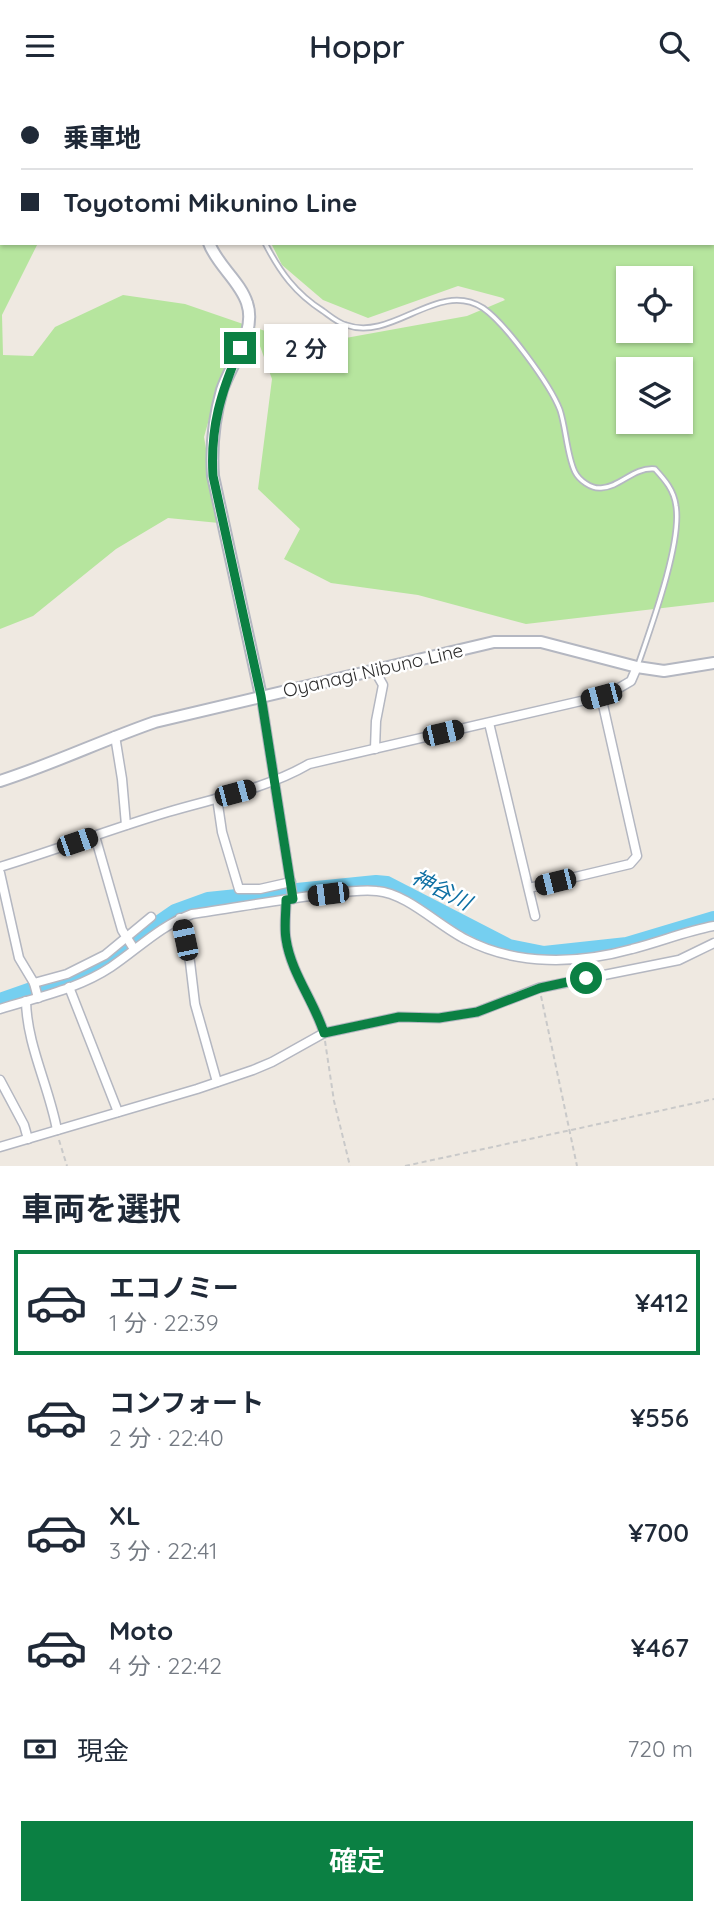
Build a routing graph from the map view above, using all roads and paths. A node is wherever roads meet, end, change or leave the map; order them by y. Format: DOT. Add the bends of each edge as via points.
graph roads {
  1 [pos="210,245"];
  2 [pos="266,245"];
  3 [pos="714,663"];
  4 [pos="637,667"];
  5 [pos="375,671"];
  6 [pos="261,696"];
  7 [pos="601,696"];
  8 [pos="489,723"];
  9 [pos="115,736"];
  10 [pos="375,749"];
  11 [pos="275,780"];
  12 [pos="0,781"];
  13 [pos="217,798"];
  14 [pos="127,825"];
  15 [pos="95,836"];
  16 [pos="0,870"];
  17 [pos="291,883"];
  18 [pos="529,888"];
  19 [pos="290,898"];
  20 [pos="535,916"];
  21 [pos="151,917"];
  22 [pos="180,918"];
  23 [pos="714,926"];
  24 [pos="130,943"];
  25 [pos="714,943"];
  26 [pos="34,985"];
  27 [pos="69,987"];
  28 [pos="540,988"];
  29 [pos="37,997"];
  30 [pos="26,1001"];
  31 [pos="0,1009"];
  32 [pos="324,1033"];
  33 [pos="0,1080"];
  34 [pos="216,1082"];
  35 [pos="714,1099"];
  36 [pos="118,1112"];
  37 [pos="57,1130"];
  38 [pos="569,1131"];
  39 [pos="27,1139"];
  40 [pos="0,1147"];
  41 [pos="67,1166"];
  42 [pos="350,1166"];
  43 [pos="405,1166"];
  44 [pos="577,1166"];
  1 -- 6 [label="main road" via="247,301 249,317 223,388 212,450 213,476"];
  2 -- 4 [label="lane" via="279,271 307,301 344,325 385,325 450,300 469,300 485,309 510,335 559,407 575,473 586,484 600,488 643,468 655,469 669,484 677,507 675,539"];
  3 -- 4 [label="main road, Oyanagi Nibuno Line" via="664,671"];
  4 -- 5 [label="main road, Oyanagi Nibuno Line" via="551,644 515,640"];
  4 -- 7 [label="street" via="631,681"];
  5 -- 6 [label="main road, Oyanagi Nibuno Line"];
  5 -- 10 [label="street" via="383,685"];
  6 -- 9 [label="main road, Oyanagi Nibuno Line"];
  6 -- 11 [label="street"];
  7 -- 8 [label="street"];
  7 -- 18 [label="street" via="637,856 630,864"];
  8 -- 10 [label="street"];
  8 -- 18 [label="street"];
  9 -- 12 [label="main road, Oyanagi Nibuno Line"];
  9 -- 14 [label="street"];
  10 -- 11 [label="street" via="309,764"];
  11 -- 13 [label="street"];
  11 -- 17 [label="street"];
  13 -- 14 [label="street"];
  13 -- 17 [label="street" via="239,889"];
  14 -- 15 [label="street"];
  15 -- 16 [label="street"];
  15 -- 24 [label="street"];
  16 -- 26 [label="street" via="19,958"];
  17 -- 19 [label="street"];
  18 -- 20 [label="street"];
  19 -- 22 [label="street"];
  19 -- 23 [label="street" via="380,891 402,899 467,940 540,960 621,952"];
  19 -- 32 [label="street" via="286,940"];
  21 -- 24 [label="street"];
  22 -- 24 [label="street"];
  22 -- 34 [label="street" via="195,1004"];
  24 -- 26 [label="street"];
  24 -- 27 [label="street" via="111,967"];
  25 -- 28 [label="street" via="678,960"];
  26 -- 29 [label="street"];
  27 -- 29 [label="street"];
  27 -- 36 [label="street"];
  28 -- 32 [label="street" via="477,1012 439,1018 399,1017"];
  28 -- 38 [label="path"];
  29 -- 30 [label="street"];
  30 -- 31 [label="street"];
  30 -- 37 [label="street" via="27,1028"];
  32 -- 34 [label="street" via="272,1062"];
  32 -- 42 [label="path"];
  33 -- 39 [label="street"];
  34 -- 36 [label="street"];
  35 -- 38 [label="path"];
  36 -- 37 [label="street"];
  37 -- 39 [label="street"];
  37 -- 41 [label="path"];
  38 -- 43 [label="path"];
  38 -- 44 [label="path"];
  39 -- 40 [label="street"];
}
